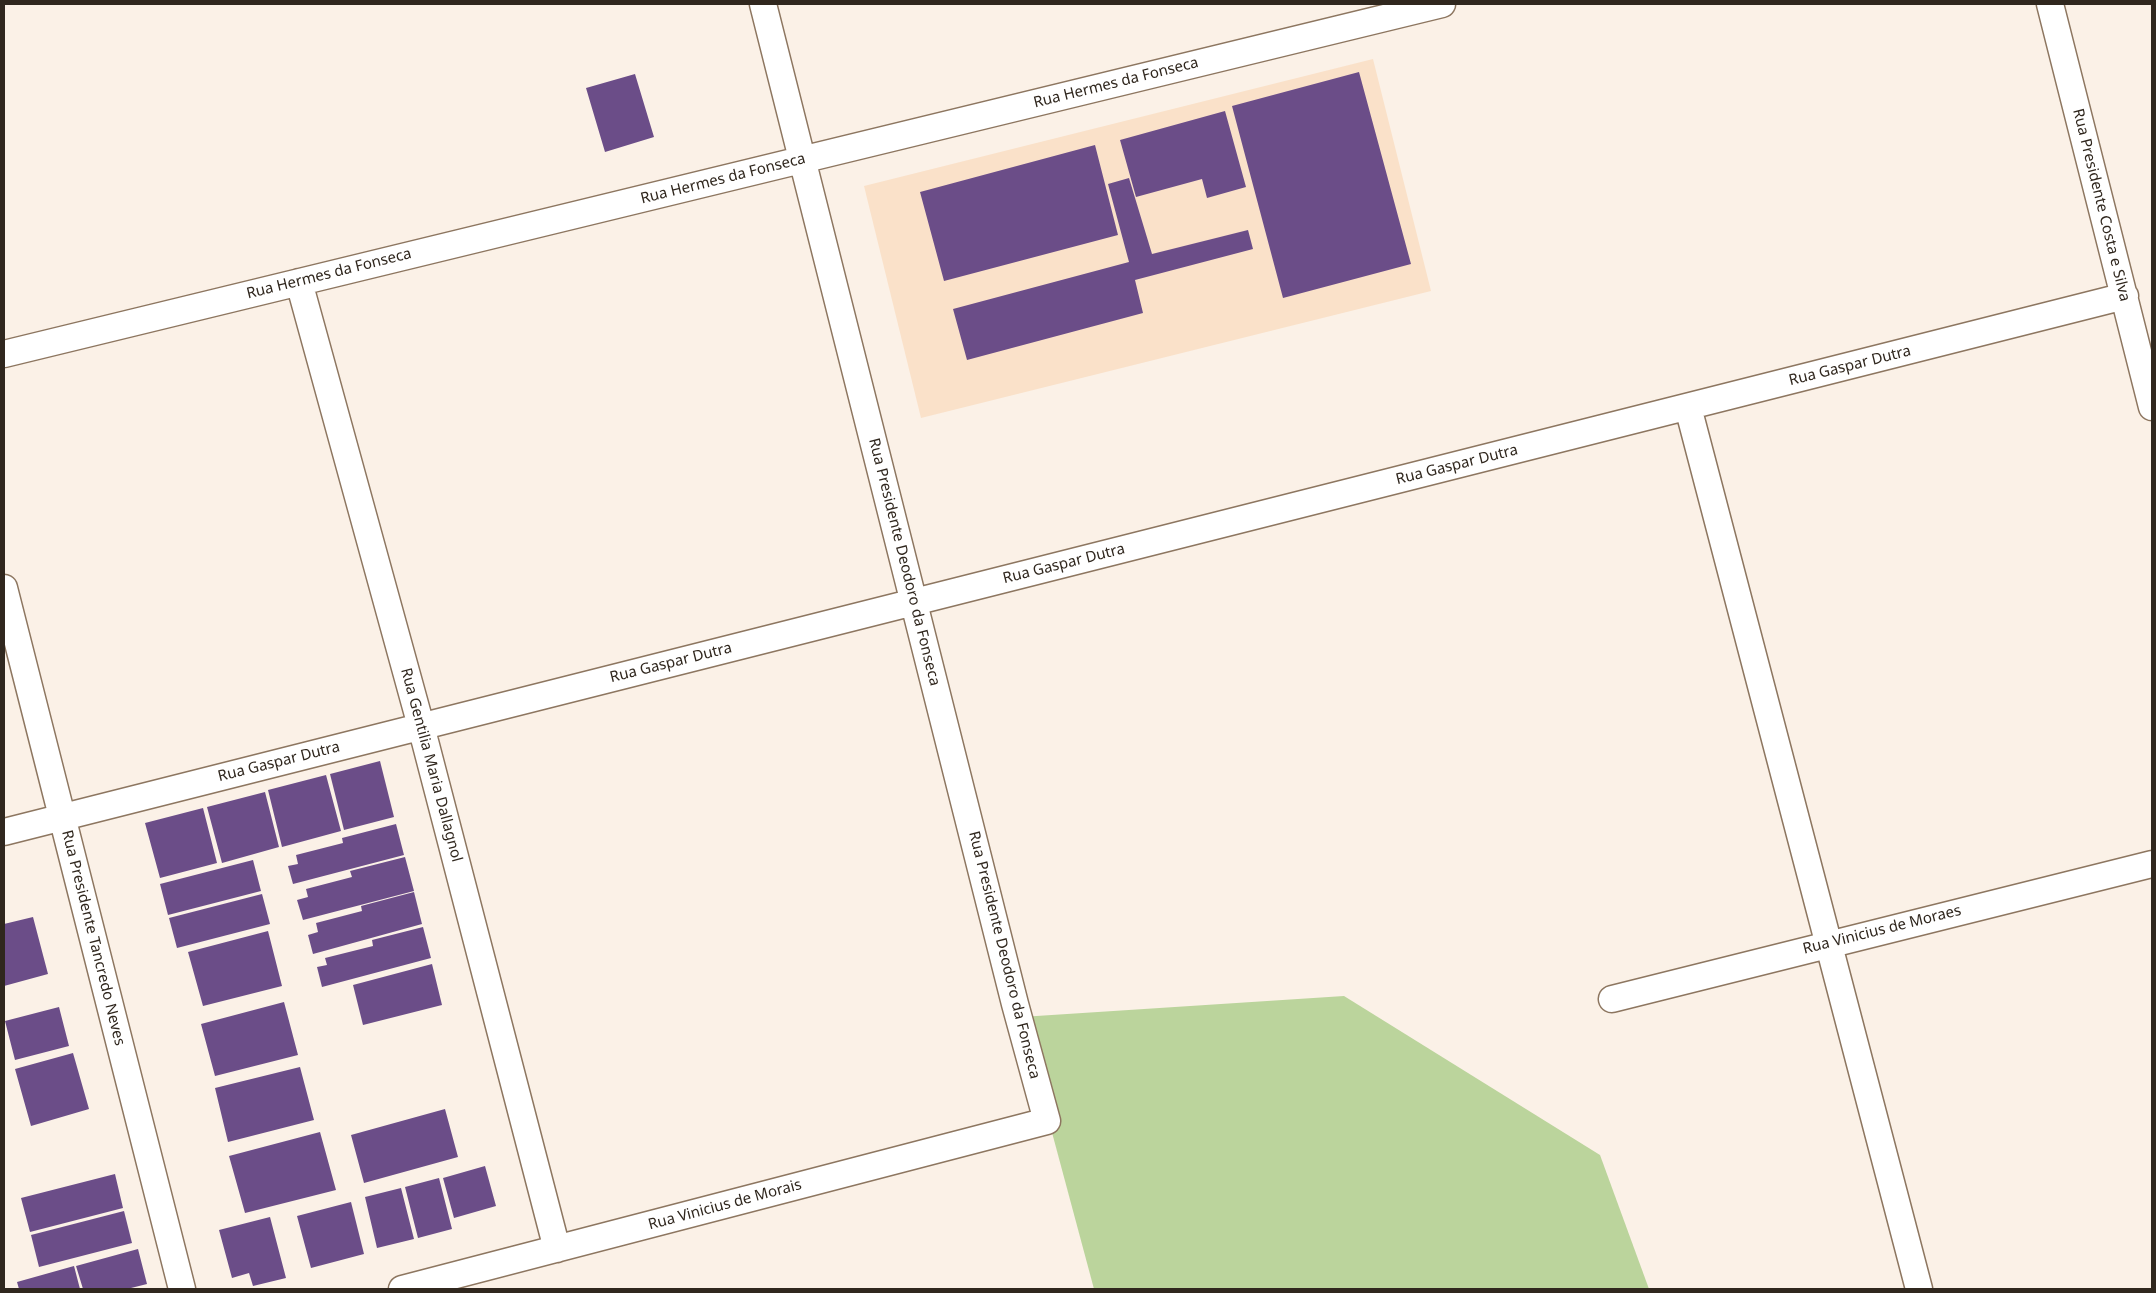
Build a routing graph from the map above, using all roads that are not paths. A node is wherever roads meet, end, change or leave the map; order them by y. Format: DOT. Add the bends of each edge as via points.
graph roads {
  1 [pos="763,4"];
  2 [pos="1442,4"];
  3 [pos="2050,4"];
  4 [pos="802,160"];
  5 [pos="299,282"];
  6 [pos="2125,296"];
  7 [pos="4,354"];
  8 [pos="1688,407"];
  9 [pos="2152,407"];
  10 [pos="4,588"];
  11 [pos="915,602"];
  12 [pos="421,726"];
  13 [pos="62,816"];
  14 [pos="4,832"];
  15 [pos="2152,864"];
  16 [pos="1829,943"];
  17 [pos="1612,999"];
  18 [pos="1047,1121"];
  19 [pos="557,1249"];
  20 [pos="182,1289"];
  21 [pos="402,1289"];
  22 [pos="1919,1289"];
  1 -- 4 [label="street, Rua Presidente Deodoro da Fonseca"];
  2 -- 4 [label="street, Rua Hermes da Fonseca"];
  3 -- 6 [label="street, Rua Presidente Costa e Silva"];
  4 -- 5 [label="street, Rua Hermes da Fonseca"];
  4 -- 11 [label="street, Rua Presidente Deodoro da Fonseca"];
  5 -- 7 [label="street, Rua Hermes da Fonseca"];
  5 -- 12 [label="street, Rua Gentilia Maria Dallagnol"];
  6 -- 8 [label="street, Rua Gaspar Dutra"];
  6 -- 9 [label="street, Rua Presidente Costa e Silva"];
  8 -- 11 [label="street, Rua Gaspar Dutra"];
  8 -- 16 [label="street"];
  10 -- 13 [label="street, Rua Presidente Tancredo Neves"];
  11 -- 12 [label="street, Rua Gaspar Dutra"];
  11 -- 18 [label="street, Rua Presidente Deodoro da Fonseca"];
  12 -- 13 [label="street, Rua Gaspar Dutra"];
  12 -- 19 [label="street, Rua Gentilia Maria Dallagnol"];
  13 -- 14 [label="street, Rua Gaspar Dutra"];
  13 -- 20 [label="street, Rua Presidente Tancredo Neves"];
  15 -- 16 [label="street, Rua Vinicius de Moraes"];
  16 -- 17 [label="street, Rua Vinicius de Moraes"];
  16 -- 22 [label="street"];
  18 -- 19 [label="street, Rua Vinicius de Morais"];
  19 -- 21 [label="street, Rua Vinicius de Morais"];
}
